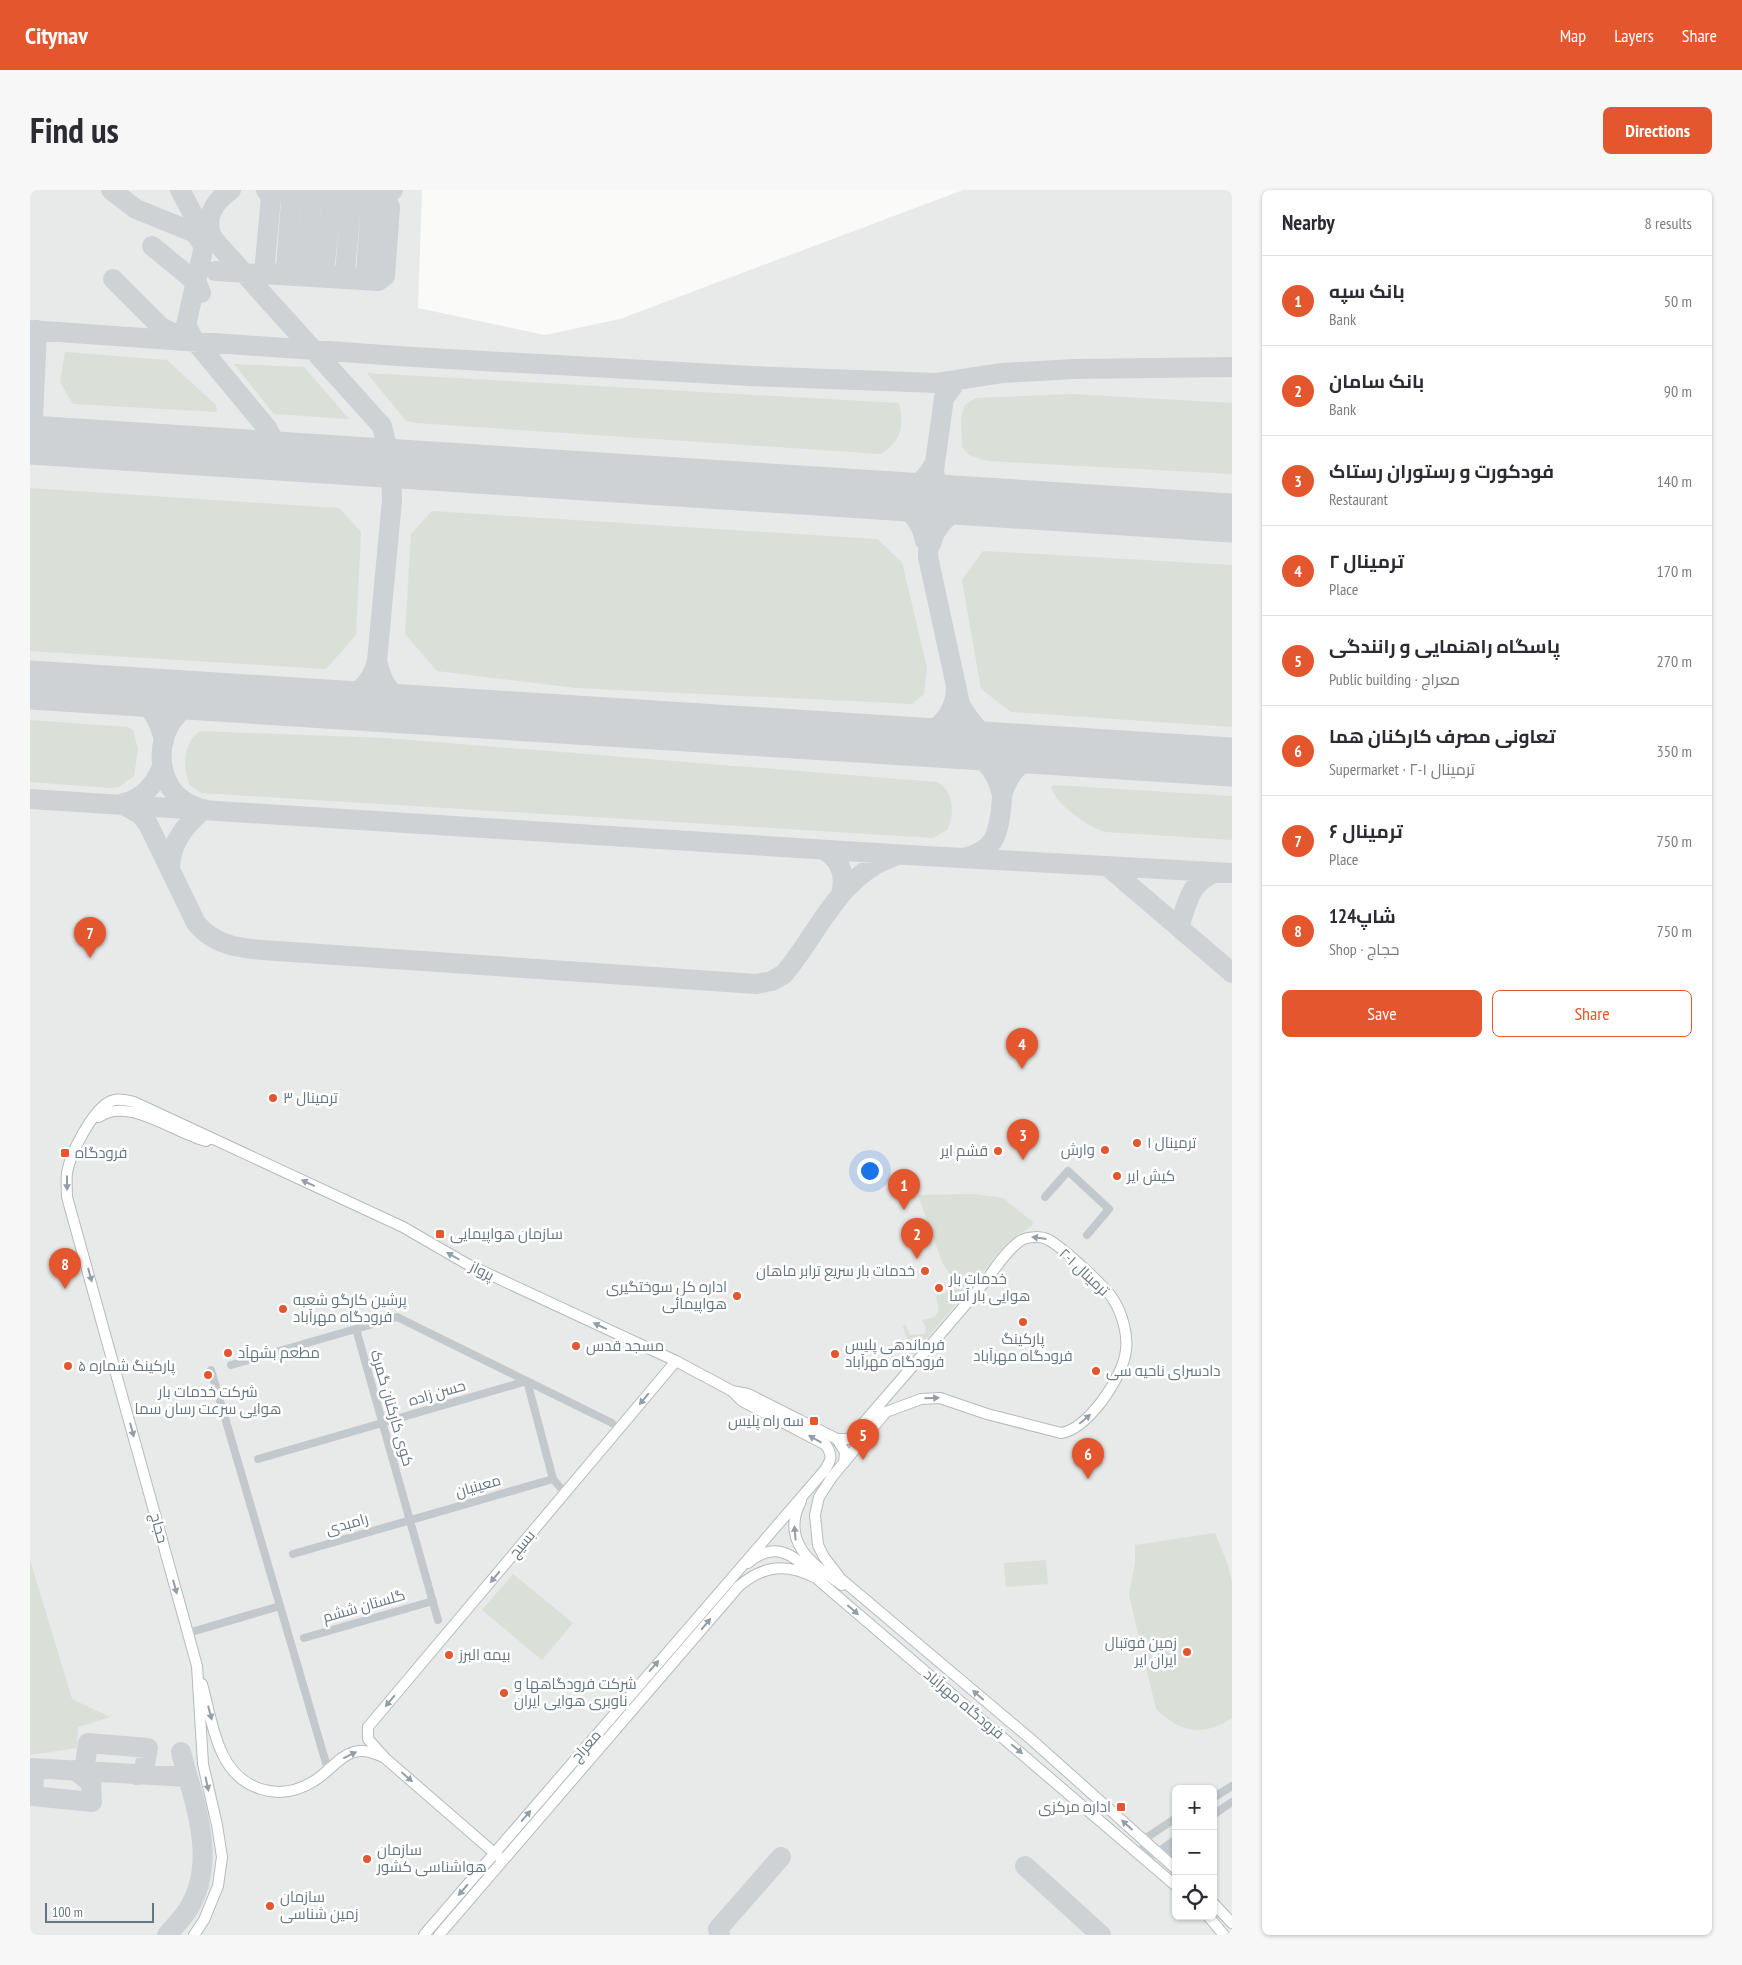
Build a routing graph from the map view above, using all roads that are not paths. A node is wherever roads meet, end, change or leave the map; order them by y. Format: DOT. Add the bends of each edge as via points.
graph roads {
  1 [pos="89,1124"];
  2 [pos="1045,1198"];
  3 [pos="1087,1235"];
  4 [pos="356,1329"];
  5 [pos="676,1361"];
  6 [pos="231,1365"];
  7 [pos="211,1370"];
  8 [pos="527,1381"];
  9 [pos="732,1391"];
  10 [pos="882,1410"];
  11 [pos="612,1423"];
  12 [pos="382,1424"];
  13 [pos="837,1439"];
  14 [pos="849,1439"];
  15 [pos="858,1446"];
  16 [pos="258,1459"];
  17 [pos="844,1463"];
  18 [pos="553,1479"];
  19 [pos="808,1489"];
  20 [pos="565,1493"];
  21 [pos="410,1520"];
  22 [pos="293,1554"];
  23 [pos="730,1578"];
  24 [pos="816,1578"];
  25 [pos="739,1586"];
  26 [pos="433,1601"];
  27 [pos="280,1606"];
  28 [pos="879,1612"];
  29 [pos="438,1620"];
  30 [pos="188,1633"];
  31 [pos="304,1638"];
  32 [pos="197,1666"];
  33 [pos="965,1683"];
  34 [pos="954,1696"];
  35 [pos="386,1759"];
  36 [pos="328,1770"];
  37 [pos="1232,1786"];
  38 [pos="1217,1795"];
  39 [pos="1232,1802"];
  40 [pos="1217,1811"];
  41 [pos="1172,1821"];
  42 [pos="1143,1840"];
  43 [pos="1172,1842"];
  44 [pos="1172,1846"];
  45 [pos="494,1853"];
  46 [pos="1157,1853"];
  47 [pos="1145,1857"];
  48 [pos="503,1861"];
  49 [pos="1172,1861"];
  50 [pos="1172,1866"];
  51 [pos="1172,1882"];
  52 [pos="1217,1907"];
  53 [pos="1211,1920"];
  54 [pos="1232,1923"];
  55 [pos="194,1935"];
  56 [pos="424,1935"];
  57 [pos="439,1935"];
  58 [pos="1224,1935"];
  5 -- 1 [label="main road, پرواز, one-way" via="468,1264 403,1227 134,1102 115,1100 105,1105"];
  1 -- 30 [label="main road, حجاج, one-way" via="70,1162 67,1197"];
  2 -- 3 [label="street" via="1068,1171 1109,1209"];
  4 -- 6 [label="street"];
  4 -- 8 [label="street" via="397,1317"];
  4 -- 12 [label="street, کوی کارکنان گمرک"];
  5 -- 9 [label="main road, پرواز"];
  5 -- 20 [label="main road, بسیج, one-way"];
  7 -- 27 [label="street"];
  8 -- 11 [label="street"];
  8 -- 12 [label="street, حسن زاده"];
  8 -- 18 [label="street"];
  9 -- 13 [label="main road, پرواز" via="748,1394"];
  19 -- 9 [label="main road, پرواز, one-way" via="830,1463 831,1453 826,1445 742,1401"];
  10 -- 10 [label="main road, ترمینال ۱-۲, one-way" via="921,1399 940,1398 996,1416 1067,1432 1095,1410 1120,1368 1126,1345 1120,1314 1104,1287 1049,1240 1032,1237 1021,1241"];
  10 -- 14 [label="main road"];
  10 -- 15 [label="main road"];
  12 -- 16 [label="street, حسن زاده"];
  12 -- 21 [label="street, کوی کارکنان گمرک"];
  13 -- 14 [label="main road"];
  13 -- 17 [label="main road" via="845,1452"];
  14 -- 15 [label="main road" via="850,1447"];
  15 -- 17 [label="main road"];
  17 -- 28 [label="main road, فرودگاه مهرآباد" via="819,1497 815,1515 818,1545 841,1579"];
  18 -- 20 [label="street"];
  18 -- 21 [label="street, معینیان"];
  19 -- 23 [label="main road, معراج"];
  28 -- 19 [label="main road, one-way" via="830,1577 798,1547 796,1517"];
  20 -- 35 [label="main road, بسیج, one-way" via="368,1727 368,1739"];
  21 -- 22 [label="street, رامبدی"];
  21 -- 26 [label="street, کوی کارکنان گمرک"];
  23 -- 24 [label="main road" via="751,1560 768,1552 794,1555"];
  45 -- 23 [label="main road, معراج, one-way"];
  24 -- 25 [label="main road, فرودگاه مهرآباد" via="791,1568 775,1567 763,1570"];
  24 -- 34 [label="main road, فرودگاه مهرآباد, one-way"];
  48 -- 25 [label="main road, معراج, one-way"];
  26 -- 29 [label="street, کوی کارکنان گمرک"];
  26 -- 31 [label="street, گلستان ششم"];
  27 -- 30 [label="street"];
  27 -- 36 [label="street"];
  28 -- 33 [label="main road, فرودگاه مهرآباد"];
  30 -- 32 [label="main road, حجاج"];
  32 -- 36 [label="main road, one-way" via="222,1752 242,1780 261,1790 284,1791 313,1782"];
  32 -- 55 [label="main road, حجاج, one-way" via="203,1764 222,1857 218,1886"];
  33 -- 34 [label="main road"];
  42 -- 33 [label="main road, فرودگاه مهرآباد, one-way"];
  34 -- 47 [label="main road, فرودگاه مهرآباد, one-way"];
  36 -- 35 [label="main road, one-way" via="354,1752 375,1753"];
  35 -- 45 [label="main road, one-way"];
  37 -- 38 [label="street"];
  39 -- 40 [label="street"];
  41 -- 42 [label="street"];
  42 -- 46 [label="main road, فرودگاه مهرآباد"];
  42 -- 47 [label="street"];
  43 -- 46 [label="street"];
  44 -- 49 [label="street" via="1169,1854"];
  45 -- 48 [label="main road"];
  45 -- 56 [label="main road, معراج, one-way"];
  46 -- 47 [label="street"];
  46 -- 50 [label="main road, فرودگاه مهرآباد"];
  47 -- 51 [label="main road, فرودگاه مهرآباد"];
  48 -- 57 [label="main road, معراج"];
  52 -- 54 [label="main road"];
  53 -- 58 [label="main road"];
}
